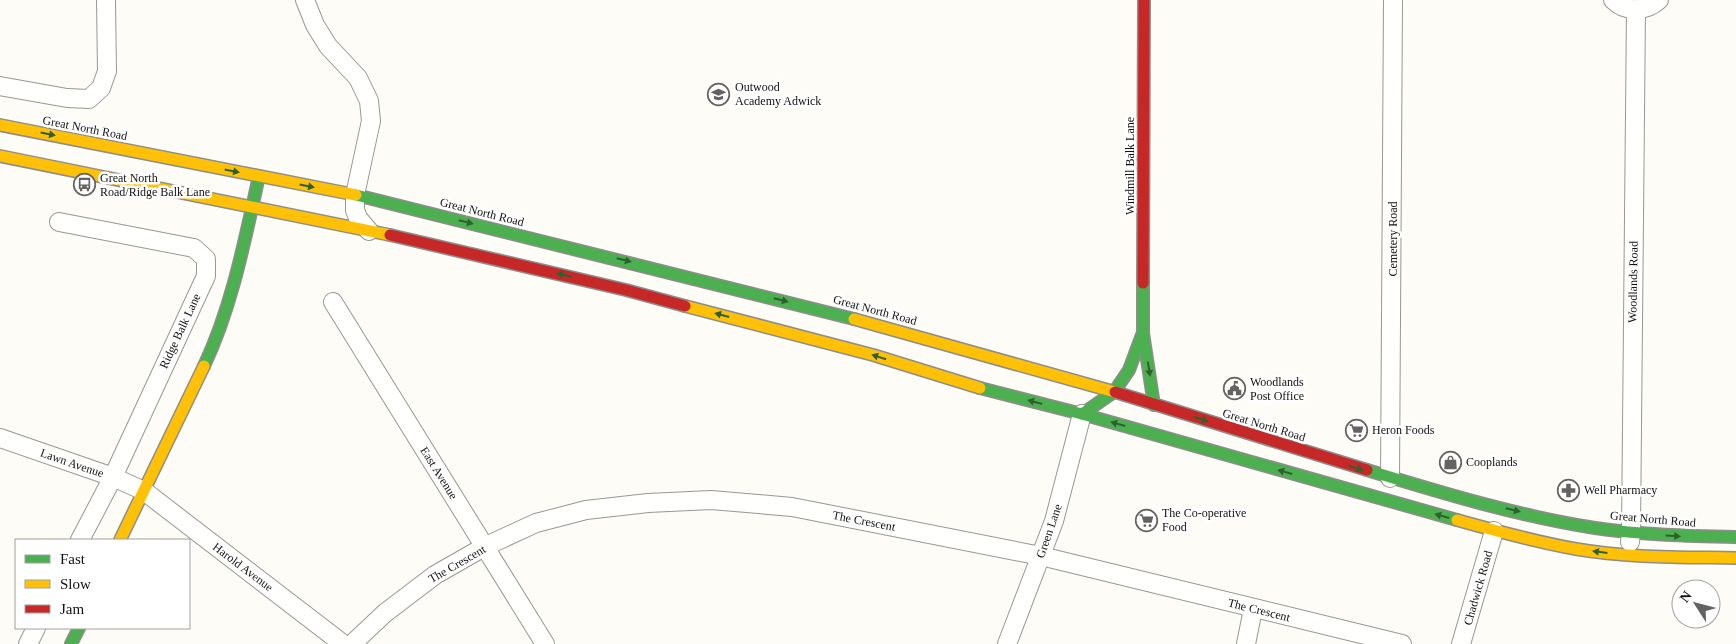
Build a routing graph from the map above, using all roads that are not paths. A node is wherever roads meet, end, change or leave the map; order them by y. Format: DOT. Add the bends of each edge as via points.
graph roads {
  1 [pos="106,0"];
  2 [pos="305,0"];
  3 [pos="1144,0"];
  4 [pos="1394,0"];
  5 [pos="1613,0"];
  6 [pos="1659,0"];
  7 [pos="1636,9"];
  8 [pos="0,86"];
  9 [pos="0,125"];
  10 [pos="0,156"];
  11 [pos="259,176"];
  12 [pos="355,195"];
  13 [pos="253,207"];
  14 [pos="324,221"];
  15 [pos="59,222"];
  16 [pos="369,230"];
  17 [pos="333,302"];
  18 [pos="1143,333"];
  19 [pos="1114,392"];
  20 [pos="1154,405"];
  21 [pos="1082,414"];
  22 [pos="0,438"];
  23 [pos="113,477"];
  24 [pos="1390,478"];
  25 [pos="144,491"];
  26 [pos="1494,531"];
  27 [pos="1631,532"];
  28 [pos="1736,537"];
  29 [pos="81,539"];
  30 [pos="120,539"];
  31 [pos="484,547"];
  32 [pos="1628,555"];
  33 [pos="1040,556"];
  34 [pos="1736,558"];
  35 [pos="1254,609"];
  36 [pos="36,629"];
  37 [pos="78,629"];
  38 [pos="28,644"];
  39 [pos="71,644"];
  40 [pos="343,644"];
  41 [pos="352,644"];
  42 [pos="545,644"];
  43 [pos="1007,644"];
  44 [pos="1246,644"];
  45 [pos="1402,644"];
  46 [pos="1461,644"];
  1 -- 8 [label="street" via="107,70 101,88 89,99"];
  2 -- 12 [label="street" via="315,26 328,46 358,78 369,100 370,121"];
  3 -- 18 [label="main road, Windmill Balk Lane"];
  4 -- 24 [label="street, Cemetery Road"];
  5 -- 7 [label="street" via="1630,10"];
  6 -- 7 [label="street" via="1648,8"];
  7 -- 27 [label="street, Woodlands Road"];
  9 -- 11 [label="main road, Great North Road, one-way"];
  10 -- 13 [label="main road"];
  11 -- 12 [label="main road, Great North Road, one-way"];
  11 -- 13 [label="main road"];
  12 -- 14 [label="street"];
  12 -- 16 [label="street" via="358,218"];
  12 -- 19 [label="main road, Great North Road, one-way" via="880,325"];
  13 -- 14 [label="main road"];
  13 -- 25 [label="main road" via="242,258 219,330"];
  14 -- 16 [label="main road"];
  15 -- 23 [label="street, Ridge Balk Lane" via="194,248 206,259 206,276"];
  21 -- 16 [label="main road, one-way" via="626,290"];
  17 -- 31 [label="street, East Avenue"];
  18 -- 19 [label="main road, Windmill Balk Lane" via="1129,370"];
  18 -- 20 [label="main road, Windmill Balk Lane, one-way"];
  19 -- 20 [label="main road, Great North Road"];
  19 -- 21 [label="main road"];
  20 -- 24 [label="main road, Great North Road, one-way"];
  26 -- 21 [label="main road, one-way"];
  21 -- 33 [label="street, Green Lane" via="1054,521"];
  22 -- 23 [label="street, Lawn Avenue"];
  23 -- 25 [label="street, Lawn Avenue"];
  23 -- 29 [label="street, Ridge Balk Lane"];
  24 -- 27 [label="main road, Great North Road, one-way" via="1559,521"];
  25 -- 30 [label="main road"];
  25 -- 40 [label="street, Harold Avenue"];
  32 -- 26 [label="main road, one-way" via="1576,549"];
  26 -- 46 [label="street, Chadwick Road"];
  27 -- 28 [label="main road, Great North Road, one-way"];
  27 -- 32 [label="street, Woodlands Road"];
  31 -- 33 [label="street, The Crescent" via="536,523 586,510 711,500 792,507"];
  31 -- 41 [label="street, The Crescent" via="435,575 384,613"];
  31 -- 42 [label="street, East Avenue"];
  32 -- 34 [label="main road"];
  33 -- 35 [label="street, The Crescent"];
  33 -- 43 [label="street, Green Lane"];
  35 -- 44 [label="street"];
  35 -- 45 [label="street, The Crescent"];
  36 -- 38 [label="street"];
  37 -- 39 [label="main road"];
}
